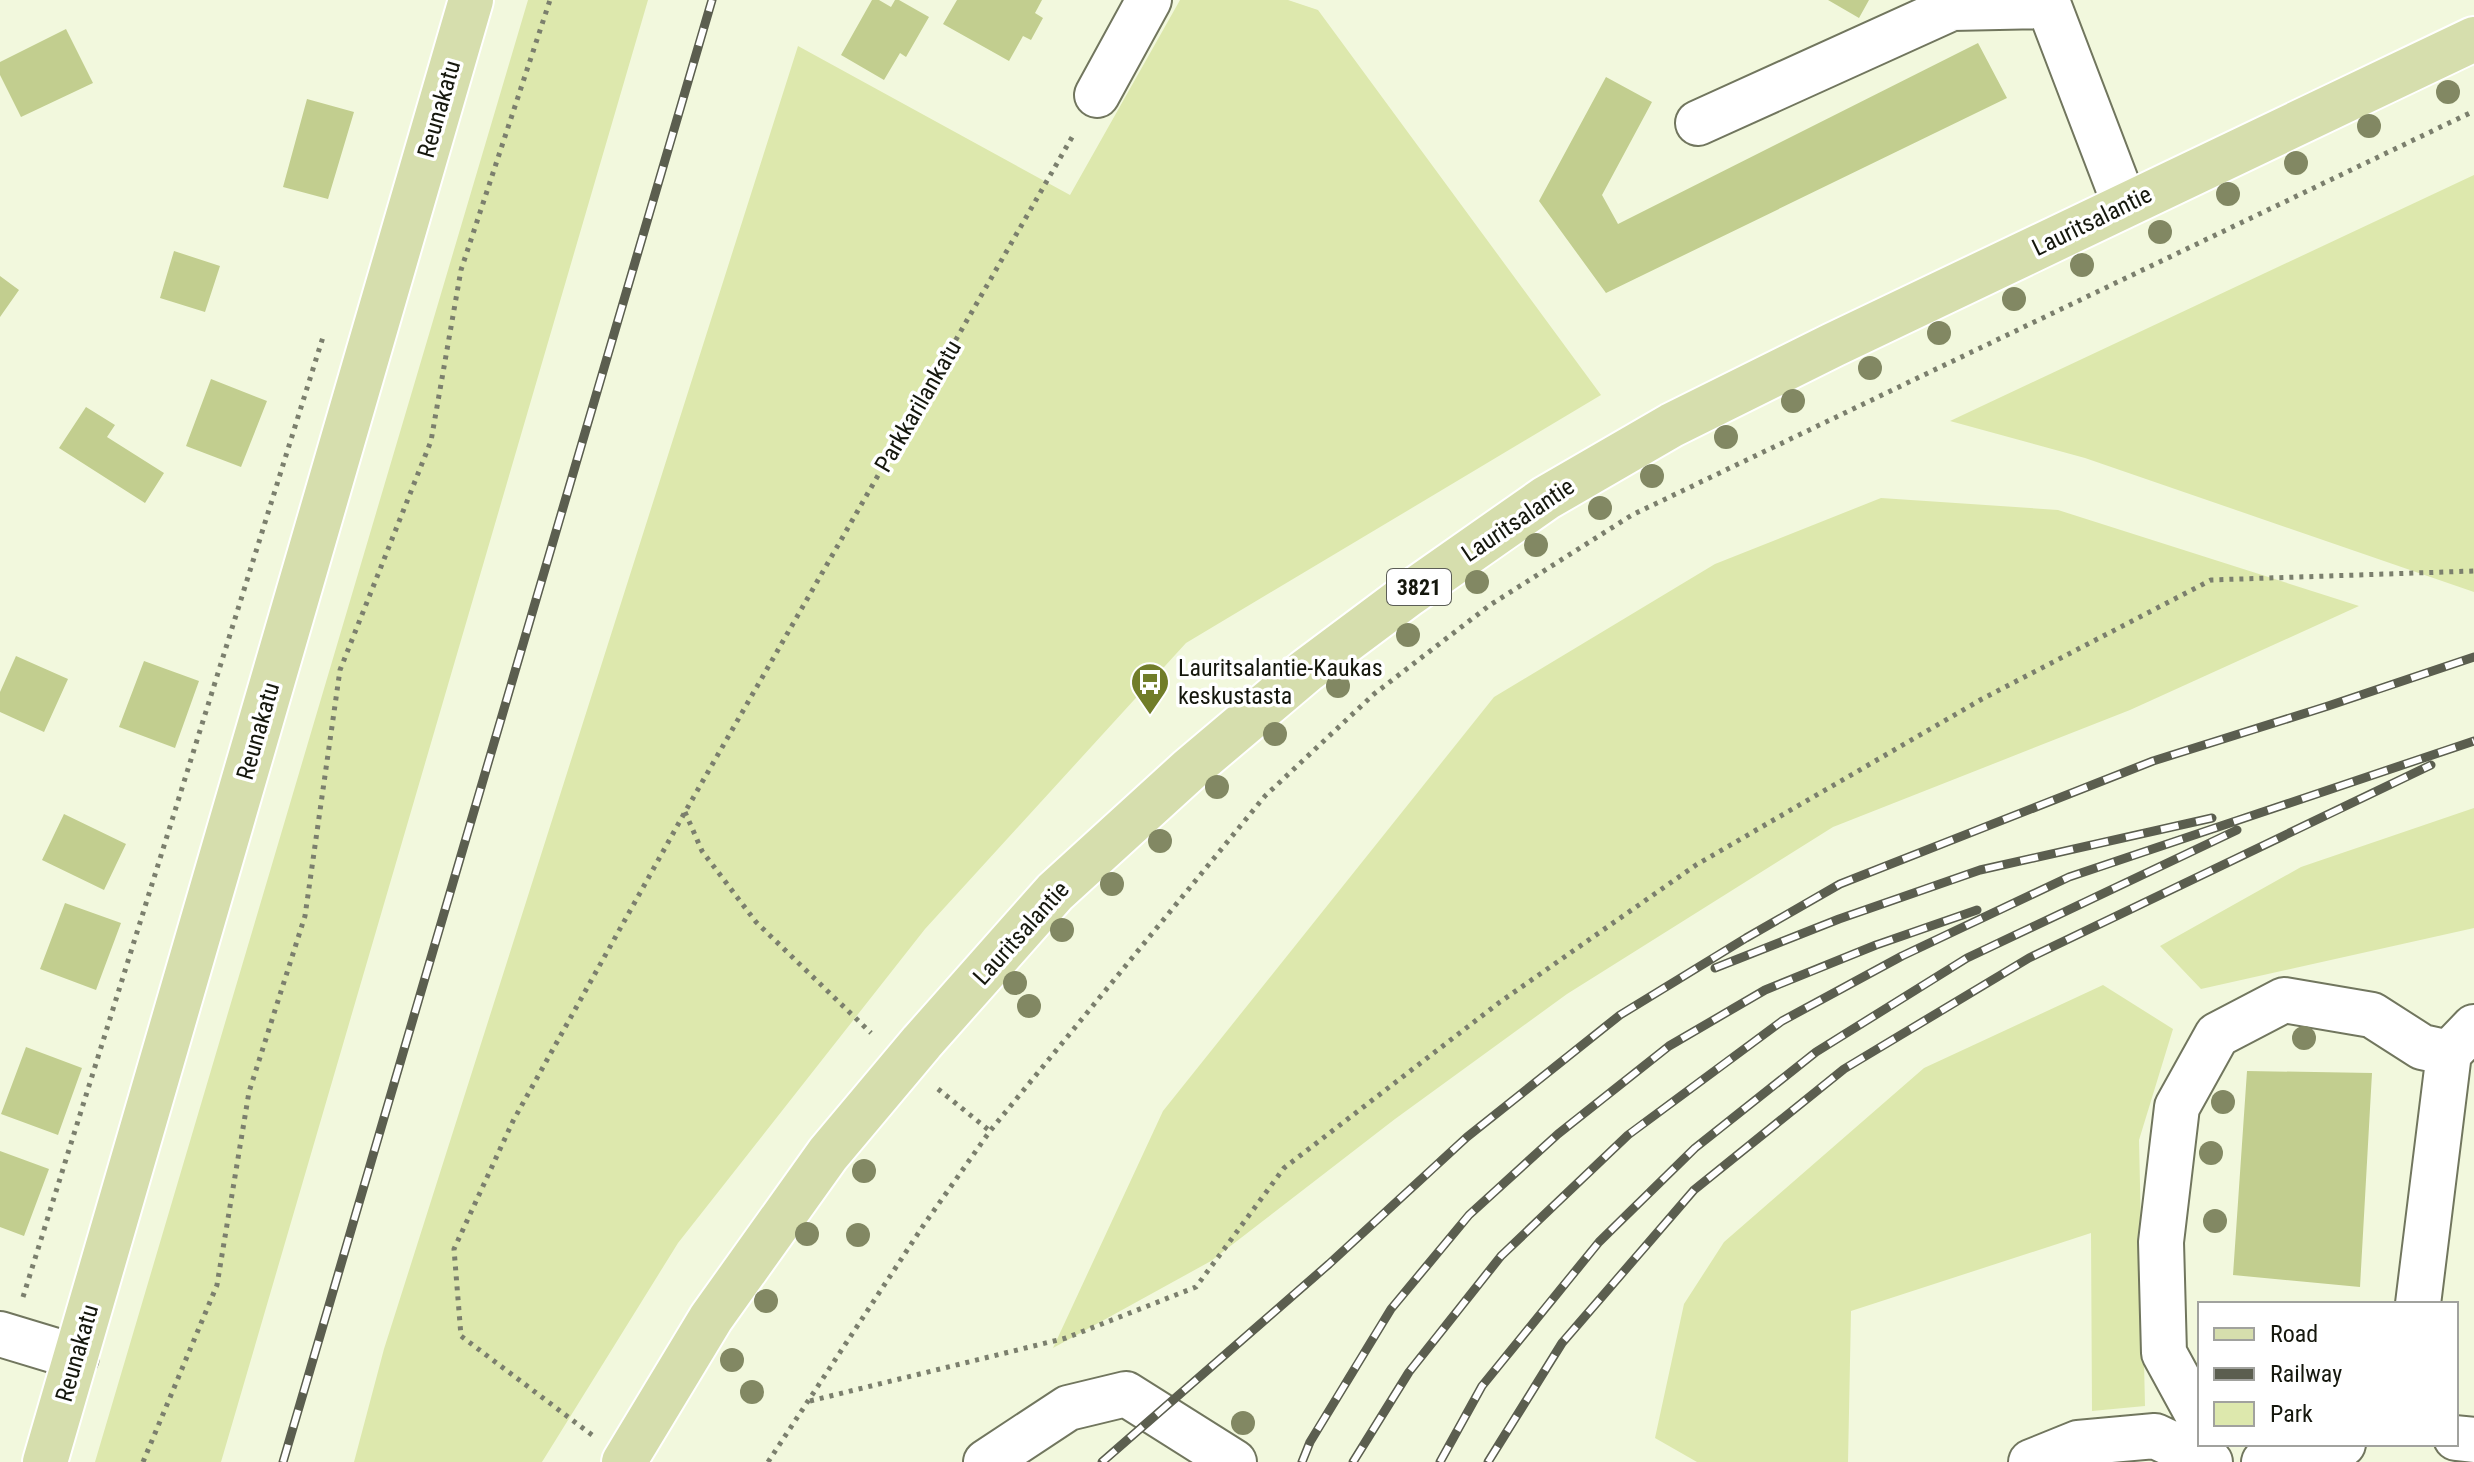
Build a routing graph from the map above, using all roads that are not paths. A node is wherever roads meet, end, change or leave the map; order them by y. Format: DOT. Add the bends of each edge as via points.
graph roads {
  1 [pos="471,0"];
  2 [pos="1149,0"];
  3 [pos="2474,39"];
  4 [pos="1097,95"];
  5 [pos="1698,123"];
  6 [pos="2125,205"];
  7 [pos="2462,1040"];
  8 [pos="2418,1302"];
  9 [pos="5,1336"];
  10 [pos="76,1357"];
  11 [pos="2198,1415"];
  12 [pos="2279,1446"];
  13 [pos="2334,1446"];
  14 [pos="612,1451"];
  15 [pos="45,1462"];
  16 [pos="986,1462"];
  17 [pos="1234,1462"];
  18 [pos="2031,1462"];
  19 [pos="2210,1462"];
  20 [pos="2245,1462"];
  21 [pos="2264,1462"];
  1 -- 10 [label="main road, Reunakatu"];
  2 -- 4 [label="street"];
  3 -- 6 [label="main road, Lauritsalantie / 3821"];
  5 -- 6 [label="street" via="1952,8 2049,6"];
  6 -- 14 [label="main road, Lauritsalantie / 3821" via="1659,432 1546,498 1283,691 1055,892 922,1042 828,1154"];
  7 -- 8 [label="street"];
  7 -- 11 [label="street" via="2422,1047 2372,1015 2284,1000 2217,1035 2177,1107 2161,1242 2164,1353"];
  9 -- 10 [label="street"];
  10 -- 15 [label="main road, Reunakatu"];
  12 -- 20 [label="street"];
  13 -- 21 [label="street"];
  16 -- 17 [label="street" via="1068,1408 1126,1394"];
  18 -- 19 [label="street" via="2078,1443 2155,1436"];
}
